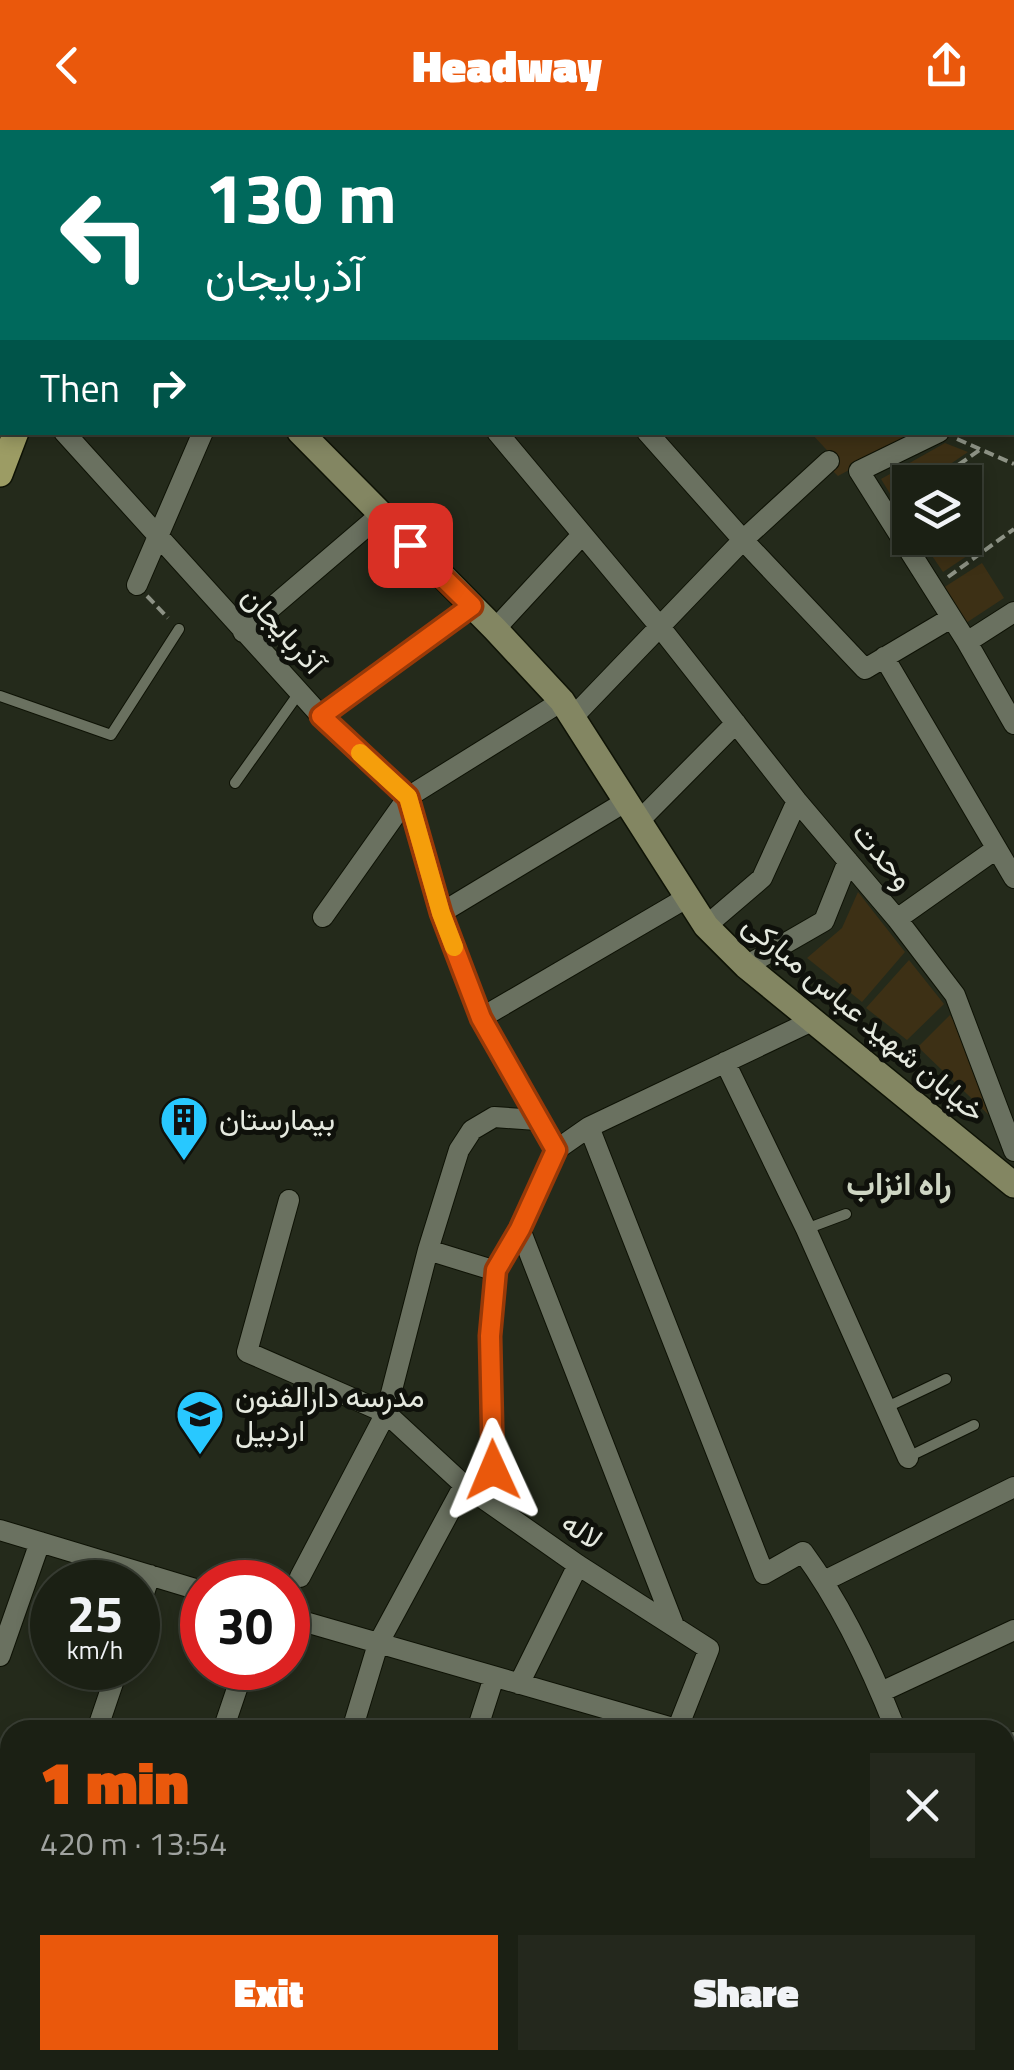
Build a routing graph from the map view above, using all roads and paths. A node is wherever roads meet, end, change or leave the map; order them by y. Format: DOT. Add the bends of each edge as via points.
graph roads {
  1 [pos="15,435"];
  2 [pos="67,435"];
  3 [pos="202,435"];
  4 [pos="306,435"];
  5 [pos="500,435"];
  6 [pos="651,435"];
  7 [pos="947,435"];
  8 [pos="981,449"];
  9 [pos="828,461"];
  10 [pos="1014,464"];
  11 [pos="958,465"];
  12 [pos="0,474"];
  13 [pos="380,515"];
  14 [pos="1014,529"];
  15 [pos="157,532"];
  16 [pos="581,536"];
  17 [pos="743,540"];
  18 [pos="137,585"];
  19 [pos="932,588"];
  20 [pos="472,606"];
  21 [pos="1014,612"];
  22 [pos="952,618"];
  23 [pos="660,627"];
  24 [pos="495,628"];
  25 [pos="179,629"];
  26 [pos="244,632"];
  27 [pos="967,642"];
  28 [pos="884,657"];
  29 [pos="300,692"];
  30 [pos="0,696"];
  31 [pos="568,709"];
  32 [pos="321,716"];
  33 [pos="736,723"];
  34 [pos="1014,724"];
  35 [pos="235,783"];
  36 [pos="408,797"];
  37 [pos="796,801"];
  38 [pos="632,812"];
  39 [pos="996,849"];
  40 [pos="848,861"];
  41 [pos="1014,878"];
  42 [pos="688,897"];
  43 [pos="441,913"];
  44 [pos="323,917"];
  45 [pos="897,919"];
  46 [pos="706,926"];
  47 [pos="746,966"];
  48 [pos="481,1018"];
  49 [pos="812,1021"];
  50 [pos="725,1062"];
  51 [pos="537,1120"];
  52 [pos="589,1127"];
  53 [pos="556,1150"];
  54 [pos="1014,1151"];
  55 [pos="1014,1185"];
  56 [pos="288,1200"];
  57 [pos="846,1214"];
  58 [pos="806,1228"];
  59 [pos="520,1229"];
  60 [pos="428,1250"];
  61 [pos="496,1270"];
  62 [pos="946,1379"];
  63 [pos="884,1408"];
  64 [pos="386,1412"];
  65 [pos="974,1425"];
  66 [pos="908,1458"];
  67 [pos="464,1485"];
  68 [pos="1014,1487"];
  69 [pos="494,1504"];
  70 [pos="0,1530"];
  71 [pos="40,1542"];
  72 [pos="100,1560"];
  73 [pos="309,1560"];
  74 [pos="578,1566"];
  75 [pos="824,1581"];
  76 [pos="673,1623"];
  77 [pos="310,1624"];
  78 [pos="1014,1630"];
  79 [pos="378,1644"];
  80 [pos="0,1656"];
  81 [pos="494,1677"];
  82 [pos="519,1684"];
  83 [pos="111,1690"];
  84 [pos="237,1690"];
  85 [pos="881,1692"];
  86 [pos="100,1720"];
  87 [pos="226,1720"];
  88 [pos="355,1720"];
  89 [pos="480,1720"];
  90 [pos="609,1720"];
  91 [pos="682,1720"];
  92 [pos="892,1720"];
  1 -- 12 [label="main road"];
  2 -- 15 [label="street, آذربایجان"];
  3 -- 15 [label="street"];
  4 -- 13 [label="street, خیابان شهید عباس مبارکی"];
  5 -- 16 [label="street, وحدت"];
  6 -- 17 [label="street"];
  7 -- 8 [label="path"];
  7 -- 19 [label="street" via="858,471"];
  8 -- 10 [label="path"];
  8 -- 11 [label="path"];
  9 -- 17 [label="street"];
  13 -- 20 [label="street, خیابان شهید عباس مبارکی"];
  13 -- 26 [label="street"];
  14 -- 19 [label="path"];
  15 -- 18 [label="street"];
  15 -- 26 [label="street, آذربایجان"];
  16 -- 23 [label="street, وحدت"];
  16 -- 24 [label="street"];
  17 -- 23 [label="street"];
  17 -- 28 [label="street" via="865,669"];
  18 -- 25 [label="path"];
  19 -- 22 [label="street"];
  20 -- 24 [label="street, خیابان شهید عباس مبارکی"];
  20 -- 32 [label="street"];
  21 -- 27 [label="street"];
  22 -- 27 [label="street"];
  22 -- 28 [label="street"];
  23 -- 31 [label="street"];
  23 -- 33 [label="street, وحدت"];
  24 -- 31 [label="street, خیابان شهید عباس مبارکی"];
  25 -- 30 [label="lane" via="110,735"];
  26 -- 29 [label="street, آذربایجان"];
  27 -- 34 [label="street"];
  28 -- 39 [label="street"];
  29 -- 32 [label="street, آذربایجان"];
  29 -- 35 [label="lane"];
  31 -- 36 [label="street"];
  31 -- 38 [label="street, خیابان شهید عباس مبارکی"];
  32 -- 36 [label="street, آذربایجان"];
  33 -- 37 [label="street, وحدت"];
  33 -- 38 [label="street"];
  36 -- 43 [label="street"];
  36 -- 44 [label="street"];
  37 -- 40 [label="street, وحدت"];
  37 -- 46 [label="street" via="762,878"];
  38 -- 42 [label="street, خیابان شهید عباس مبارکی"];
  38 -- 43 [label="street"];
  39 -- 41 [label="street"];
  39 -- 45 [label="street"];
  40 -- 45 [label="street, وحدت"];
  40 -- 47 [label="street" via="824,920"];
  42 -- 46 [label="street, خیابان شهید عباس مبارکی"];
  42 -- 48 [label="street"];
  43 -- 48 [label="street"];
  45 -- 54 [label="street, وحدت" via="955,994"];
  46 -- 47 [label="street, خیابان شهید عباس مبارکی"];
  47 -- 49 [label="street, خیابان شهید عباس مبارکی"];
  48 -- 51 [label="street"];
  49 -- 50 [label="street"];
  49 -- 55 [label="street, خیابان شهید عباس مبارکی"];
  50 -- 52 [label="street"];
  50 -- 58 [label="street"];
  51 -- 53 [label="street"];
  51 -- 60 [label="street" via="494,1117 472,1130 459,1150"];
  52 -- 53 [label="street"];
  52 -- 75 [label="street" via="764,1574 804,1552"];
  53 -- 59 [label="street"];
  56 -- 64 [label="street, لاله" via="247,1349"];
  57 -- 58 [label="lane"];
  58 -- 63 [label="street"];
  59 -- 61 [label="street"];
  59 -- 76 [label="street"];
  60 -- 61 [label="street"];
  60 -- 64 [label="street"];
  61 -- 69 [label="street" via="490,1336"];
  62 -- 63 [label="lane"];
  63 -- 66 [label="street"];
  64 -- 67 [label="street, لاله"];
  64 -- 73 [label="street"];
  65 -- 66 [label="lane"];
  67 -- 69 [label="street, لاله"];
  67 -- 79 [label="street"];
  68 -- 75 [label="street"];
  69 -- 74 [label="street, لاله"];
  70 -- 71 [label="street"];
  71 -- 72 [label="street"];
  71 -- 80 [label="street"];
  74 -- 76 [label="street, لاله"];
  74 -- 82 [label="street"];
  75 -- 85 [label="street"];
  76 -- 91 [label="street, لاله" via="708,1649"];
  77 -- 79 [label="street"];
  78 -- 85 [label="street"];
  79 -- 81 [label="street"];
  79 -- 88 [label="street"];
  81 -- 82 [label="street"];
  81 -- 89 [label="street"];
  82 -- 90 [label="street"];
  83 -- 86 [label="street"];
  84 -- 87 [label="street"];
  85 -- 92 [label="street"];
}
